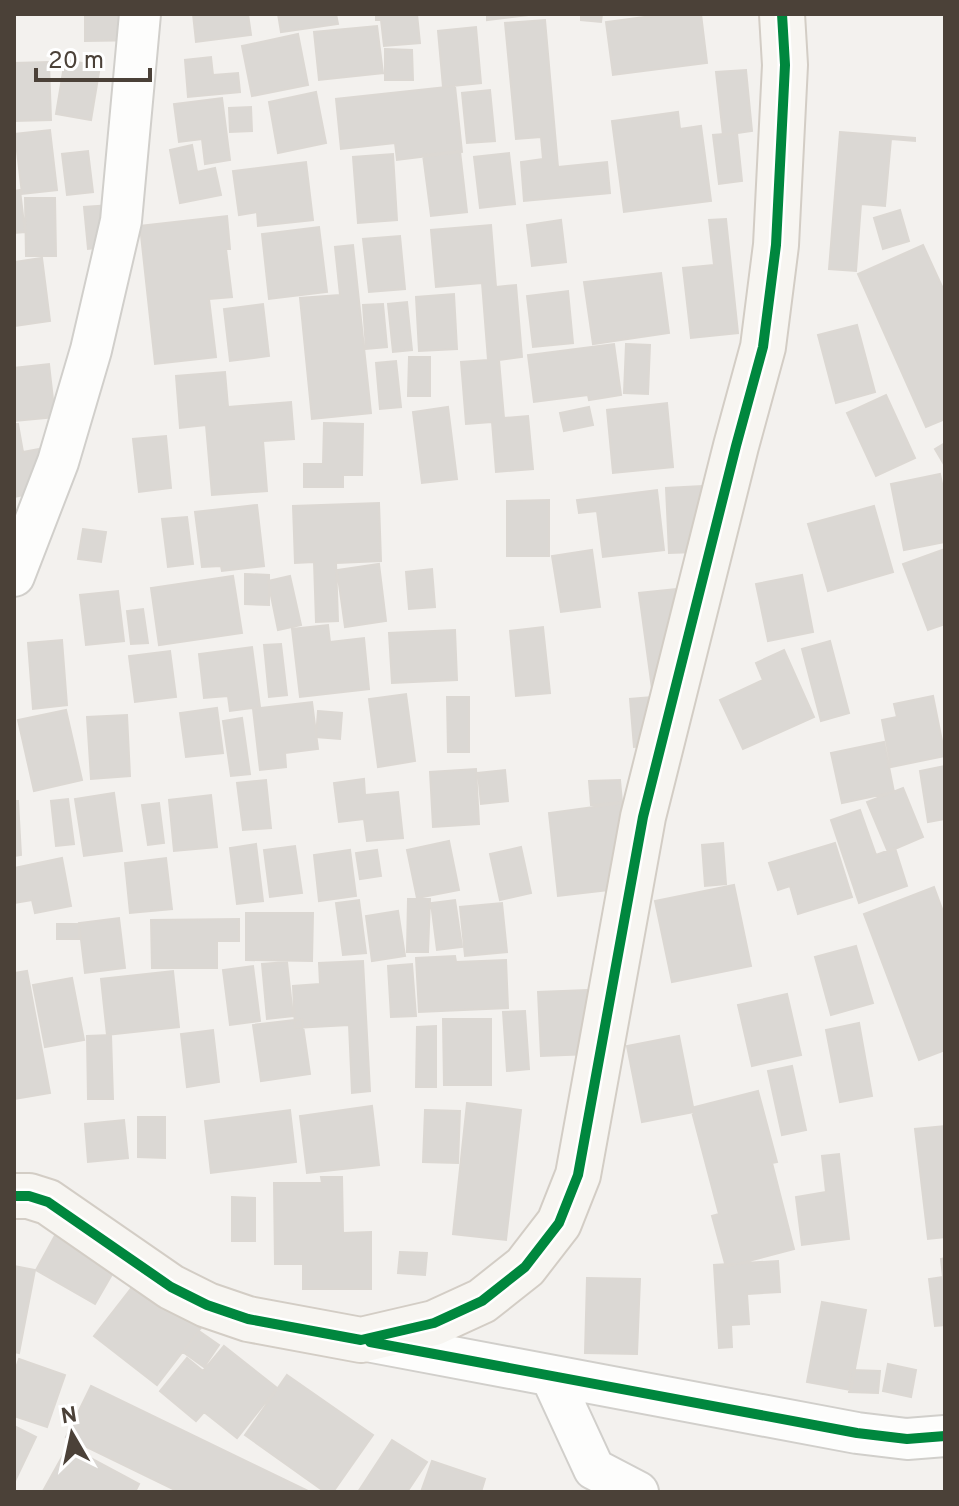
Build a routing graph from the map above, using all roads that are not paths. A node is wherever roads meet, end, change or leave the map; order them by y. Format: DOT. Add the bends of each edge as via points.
graph roads {
  1 [pos="140,14"];
  2 [pos="782,14"];
  3 [pos="14,576"];
  4 [pos="14,1196"];
  5 [pos="361,1340"];
  6 [pos="551,1376"];
  7 [pos="945,1436"];
  8 [pos="638,1492"];
  1 -- 3 [label="street" via="121,221 58,462"];
  2 -- 5 [label="street" via="785,65 776,245 763,347 643,817 578,1175 559,1223 525,1267 482,1301 434,1323"];
  4 -- 5 [label="street" via="48,1202 171,1287 207,1305 248,1319"];
  5 -- 6 [label="street"];
  6 -- 7 [label="street" via="857,1433 907,1439"];
  6 -- 8 [label="street" via="594,1469"];
}
